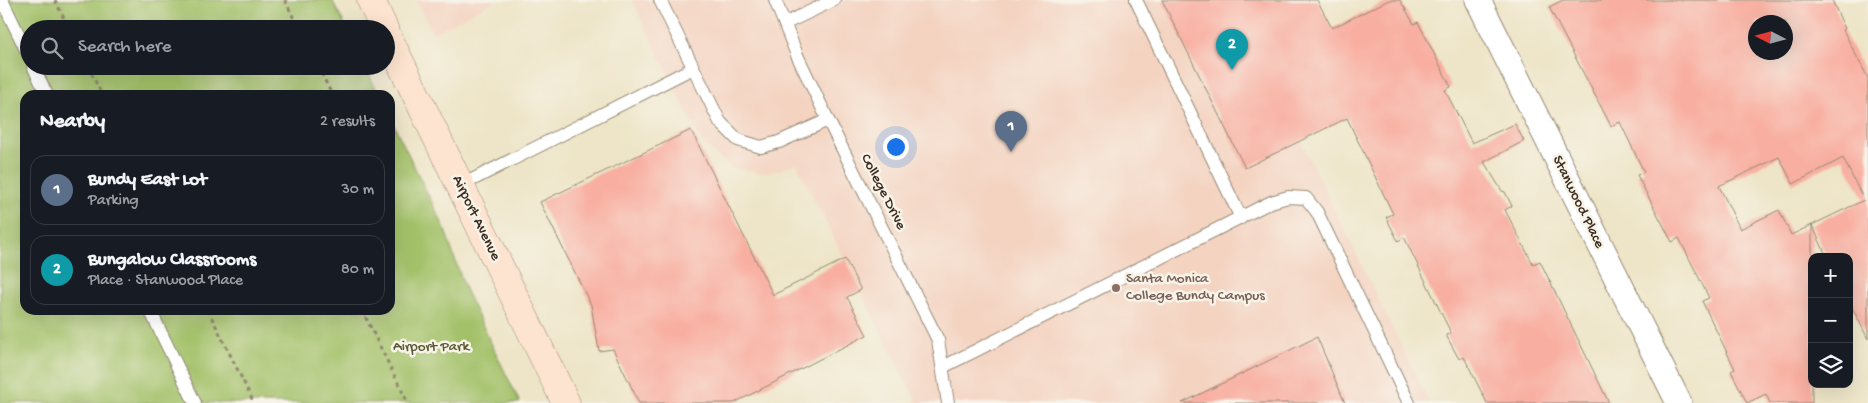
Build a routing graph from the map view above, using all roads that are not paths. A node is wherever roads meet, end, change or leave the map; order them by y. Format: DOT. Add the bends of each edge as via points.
graph roads {
  1 [pos="2,0"];
  2 [pos="371,0"];
  3 [pos="660,0"];
  4 [pos="774,0"];
  5 [pos="834,0"];
  6 [pos="1136,0"];
  7 [pos="1478,0"];
  8 [pos="380,20"];
  9 [pos="786,24"];
  10 [pos="20,37"];
  11 [pos="395,51"];
  12 [pos="693,68"];
  13 [pos="38,75"];
  14 [pos="45,90"];
  15 [pos="828,120"];
  16 [pos="460,186"];
  17 [pos="1241,218"];
  18 [pos="152,315"];
  19 [pos="943,367"];
  20 [pos="195,403"];
  21 [pos="566,403"];
  22 [pos="948,403"];
  23 [pos="1409,403"];
  24 [pos="1679,403"];
  1 -- 10 [label="lane"];
  2 -- 8 [label="street"];
  3 -- 12 [label="lane"];
  4 -- 9 [label="lane, College Drive"];
  5 -- 9 [label="lane"];
  6 -- 17 [label="lane"];
  7 -- 24 [label="street, Stanwood Place"];
  9 -- 15 [label="lane, College Drive"];
  11 -- 16 [label="street, Airport Avenue"];
  12 -- 15 [label="lane" via="720,122 738,140 761,147"];
  12 -- 16 [label="lane"];
  13 -- 14 [label="lane"];
  15 -- 19 [label="lane, College Drive" via="938,340"];
  16 -- 21 [label="street, Airport Avenue"];
  17 -- 19 [label="lane"];
  17 -- 23 [label="lane" via="1288,197 1306,198 1317,212"];
  18 -- 20 [label="lane"];
  19 -- 22 [label="lane, College Drive"];
}
